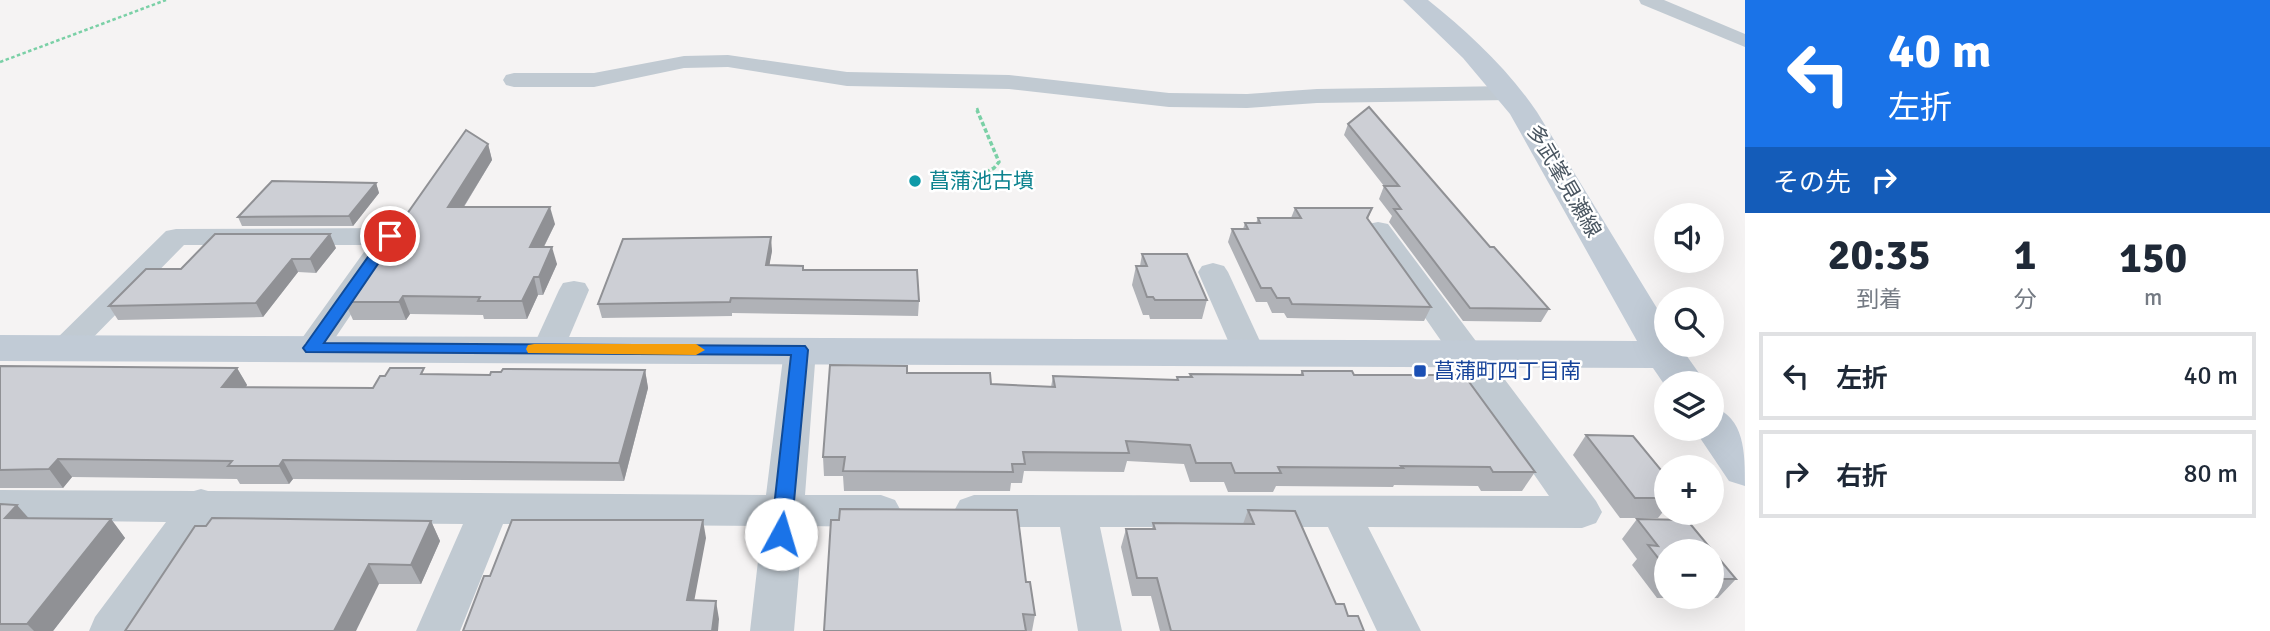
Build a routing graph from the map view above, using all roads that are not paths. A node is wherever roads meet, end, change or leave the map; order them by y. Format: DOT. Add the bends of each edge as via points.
graph roads {
  1 [pos="1414,0"];
  2 [pos="1648,0"];
  3 [pos="1745,41"];
  4 [pos="514,80"];
  5 [pos="1509,93"];
  6 [pos="1378,230"];
  7 [pos="1213,272"];
  8 [pos="574,290"];
  9 [pos="0,348"];
  10 [pos="63,348"];
  11 [pos="312,348"];
  12 [pos="548,349"];
  13 [pos="800,350"];
  14 [pos="1249,352"];
  15 [pos="1467,353"];
  16 [pos="1675,369"];
  17 [pos="1724,439"];
  18 [pos="1745,469"];
  19 [pos="201,504"];
  20 [pos="0,505"];
  21 [pos="490,508"];
  22 [pos="783,510"];
  23 [pos="1077,511"];
  24 [pos="1340,511"];
  25 [pos="111,631"];
  26 [pos="438,631"];
  27 [pos="772,631"];
  28 [pos="1100,631"];
  29 [pos="1399,631"];
  1 -- 5 [label="street, 多武峯見瀬線" via="1442,22"];
  2 -- 3 [label="street"];
  4 -- 5 [label="street" via="594,80 684,61 728,61 847,79 1009,82 1169,100"];
  5 -- 16 [label="street, 多武峯見瀬線"];
  6 -- 15 [label="street"];
  7 -- 14 [label="street"];
  8 -- 12 [label="street"];
  9 -- 10 [label="street"];
  10 -- 11 [label="street"];
  10 -- 11 [label="street" via="176,237 390,236"];
  11 -- 12 [label="street"];
  12 -- 13 [label="street"];
  13 -- 14 [label="street"];
  13 -- 22 [label="street"];
  14 -- 15 [label="street"];
  15 -- 16 [label="street"];
  15 -- 24 [label="street" via="1582,512"];
  17 -- 18 [label="street"];
  19 -- 20 [label="street"];
  19 -- 21 [label="street"];
  19 -- 25 [label="street"];
  21 -- 22 [label="street"];
  21 -- 26 [label="street"];
  22 -- 23 [label="street"];
  22 -- 27 [label="street"];
  23 -- 24 [label="street"];
  23 -- 28 [label="street"];
  24 -- 29 [label="street"];
}
